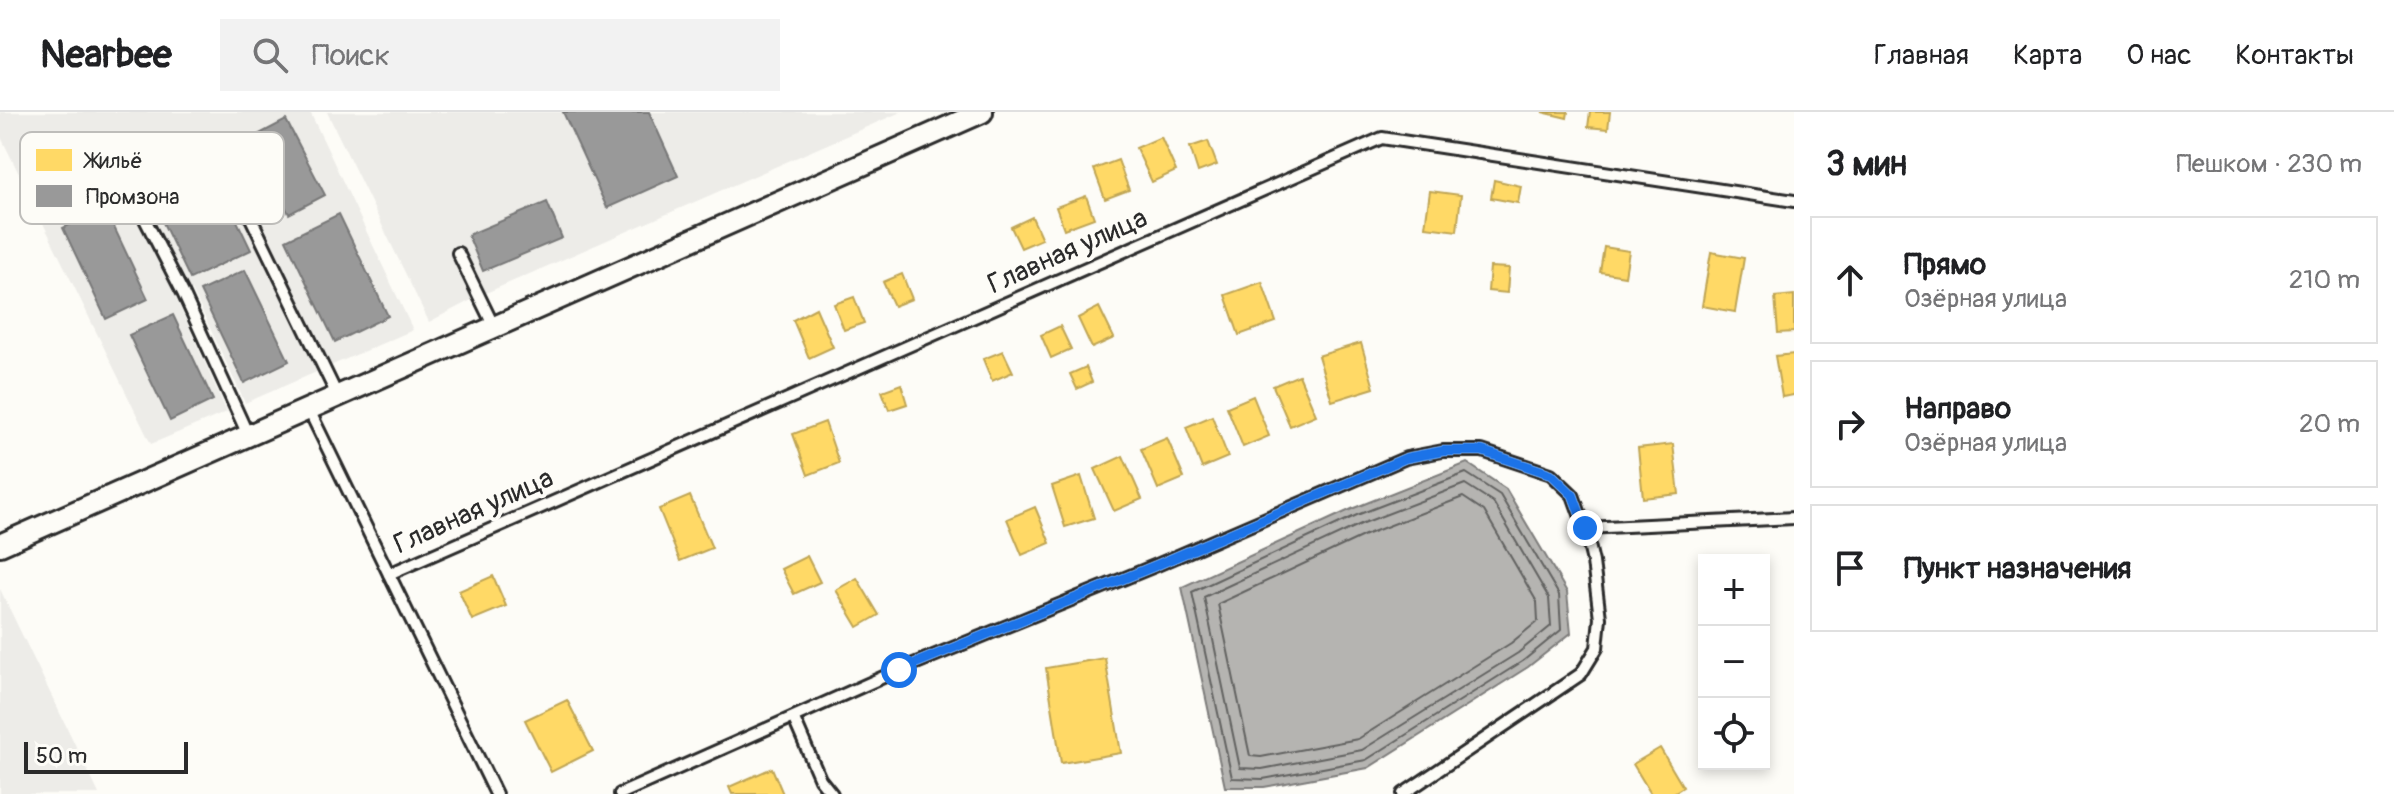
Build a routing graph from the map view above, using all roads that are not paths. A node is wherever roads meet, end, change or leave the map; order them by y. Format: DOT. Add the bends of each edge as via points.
graph roads {
  1 [pos="982,112"];
  2 [pos="1794,201"];
  3 [pos="147,224"];
  4 [pos="254,224"];
  5 [pos="458,253"];
  6 [pos="494,327"];
  7 [pos="337,395"];
  8 [pos="308,408"];
  9 [pos="248,435"];
  10 [pos="1794,518"];
  11 [pos="1585,528"];
  12 [pos="0,545"];
  13 [pos="389,574"];
  14 [pos="794,719"];
  15 [pos="496,794"];
  16 [pos="620,794"];
  17 [pos="832,794"];
  18 [pos="1403,794"];
  1 -- 6 [label="street"];
  2 -- 13 [label="lane, Главная улица" via="1382,138"];
  3 -- 9 [label="lane"];
  4 -- 7 [label="lane"];
  5 -- 6 [label="lane"];
  6 -- 7 [label="street"];
  7 -- 8 [label="street"];
  8 -- 9 [label="street"];
  8 -- 13 [label="lane, Главная улица"];
  9 -- 12 [label="street"];
  10 -- 11 [label="lane"];
  11 -- 14 [label="lane" via="1573,495 1551,474 1482,451 1406,458"];
  11 -- 18 [label="lane" via="1600,618 1597,648 1581,674"];
  13 -- 15 [label="lane, Главная улица"];
  14 -- 16 [label="lane"];
  14 -- 17 [label="lane"];
}
